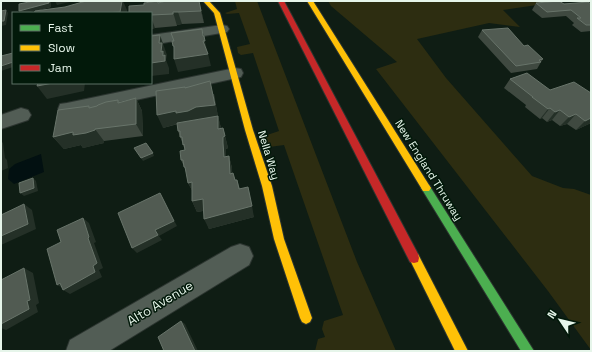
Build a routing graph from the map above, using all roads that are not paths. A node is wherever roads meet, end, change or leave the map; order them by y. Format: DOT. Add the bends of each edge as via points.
graph roads {
  1 [pos="206,1"];
  2 [pos="281,1"];
  3 [pos="310,1"];
  4 [pos="222,29"];
  5 [pos="152,40"];
  6 [pos="235,73"];
  7 [pos="112,91"];
  8 [pos="67,109"];
  9 [pos="21,115"];
  10 [pos="1,122"];
  11 [pos="240,256"];
  12 [pos="306,318"];
  13 [pos="81,351"];
  14 [pos="462,351"];
  15 [pos="528,351"];
  1 -- 4 [label="main road, Nella Way" via="217,13"];
  2 -- 14 [label="main road"];
  3 -- 15 [label="main road, New England Thruway"];
  4 -- 5 [label="street"];
  4 -- 6 [label="main road, Nella Way"];
  6 -- 7 [label="street"];
  6 -- 12 [label="main road, Nella Way" via="279,239"];
  7 -- 8 [label="street"];
  9 -- 10 [label="street"];
  11 -- 13 [label="street, Alto Avenue"];
}
